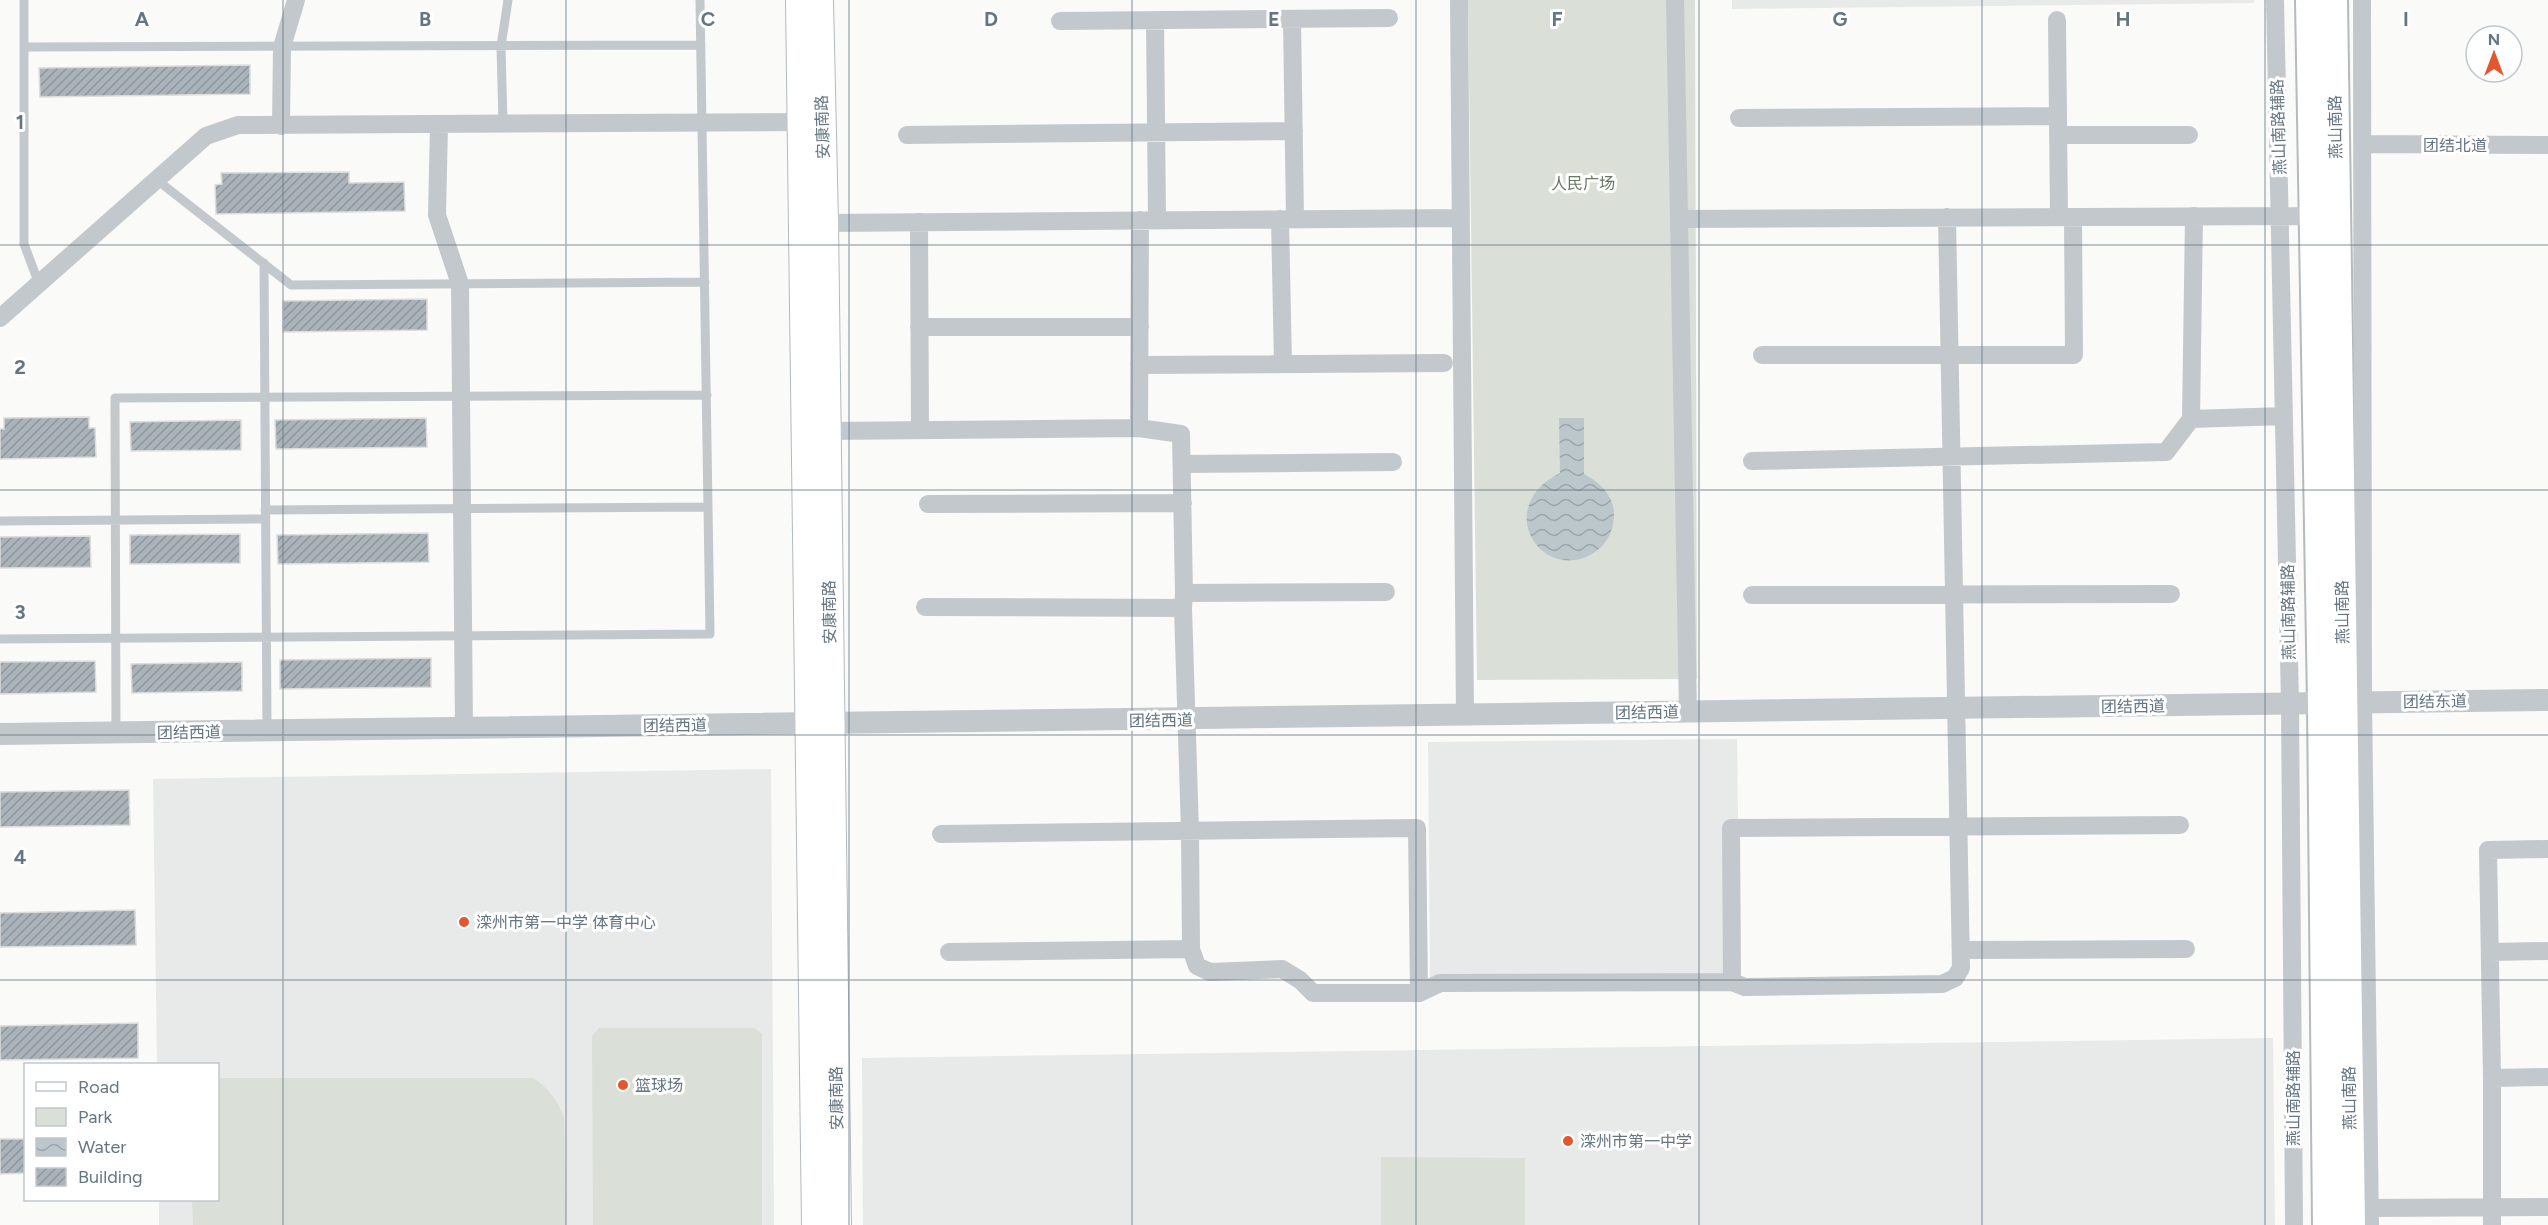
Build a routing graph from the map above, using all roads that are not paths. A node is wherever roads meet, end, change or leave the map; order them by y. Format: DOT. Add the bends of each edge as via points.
graph roads {
  1 [pos="24,0"];
  2 [pos="296,0"];
  3 [pos="508,0"];
  4 [pos="700,0"];
  5 [pos="799,0"];
  6 [pos="820,0"];
  7 [pos="1459,0"];
  8 [pos="1675,0"];
  9 [pos="2275,0"];
  10 [pos="2310,0"];
  11 [pos="2333,0"];
  12 [pos="2362,0"];
  13 [pos="1389,18"];
  14 [pos="1293,19"];
  15 [pos="1155,20"];
  16 [pos="2057,20"];
  17 [pos="1060,21"];
  18 [pos="701,45"];
  19 [pos="501,46"];
  20 [pos="24,47"];
  21 [pos="282,47"];
  22 [pos="2058,116"];
  23 [pos="1739,118"];
  24 [pos="811,122"];
  25 [pos="703,123"];
  26 [pos="503,124"];
  27 [pos="439,125"];
  28 [pos="281,126"];
  29 [pos="1294,131"];
  30 [pos="1156,132"];
  31 [pos="907,135"];
  32 [pos="2058,135"];
  33 [pos="2189,135"];
  34 [pos="2362,144"];
  35 [pos="2548,146"];
  36 [pos="157,180"];
  37 [pos="2194,216"];
  38 [pos="2281,216"];
  39 [pos="2313,216"];
  40 [pos="2066,217"];
  41 [pos="1460,218"];
  42 [pos="1947,218"];
  43 [pos="1287,219"];
  44 [pos="1679,219"];
  45 [pos="1149,220"];
  46 [pos="919,222"];
  47 [pos="825,223"];
  48 [pos="264,263"];
  49 [pos="705,282"];
  50 [pos="39,284"];
  51 [pos="460,284"];
  52 [pos="0,318"];
  53 [pos="920,327"];
  54 [pos="1140,327"];
  55 [pos="1762,355"];
  56 [pos="1949,356"];
  57 [pos="1444,363"];
  58 [pos="1139,364"];
  59 [pos="1283,364"];
  60 [pos="707,395"];
  61 [pos="264,397"];
  62 [pos="461,397"];
  63 [pos="2284,416"];
  64 [pos="2191,419"];
  65 [pos="1139,428"];
  66 [pos="920,430"];
  67 [pos="827,431"];
  68 [pos="1951,458"];
  69 [pos="1752,461"];
  70 [pos="1393,462"];
  71 [pos="1182,464"];
  72 [pos="1183,502"];
  73 [pos="928,504"];
  74 [pos="708,507"];
  75 [pos="462,508"];
  76 [pos="265,514"];
  77 [pos="115,520"];
  78 [pos="0,521"];
  79 [pos="1386,592"];
  80 [pos="1954,594"];
  81 [pos="2171,594"];
  82 [pos="1752,595"];
  83 [pos="1184,601"];
  84 [pos="925,607"];
  85 [pos="463,636"];
  86 [pos="266,637"];
  87 [pos="116,638"];
  88 [pos="0,639"];
  89 [pos="2548,700"];
  90 [pos="2290,703"];
  91 [pos="2343,703"];
  92 [pos="1956,708"];
  93 [pos="1688,712"];
  94 [pos="1465,715"];
  95 [pos="1185,719"];
  96 [pos="819,723"];
  97 [pos="464,728"];
  98 [pos="267,731"];
  99 [pos="116,733"];
  100 [pos="0,734"];
  101 [pos="2180,825"];
  102 [pos="1958,827"];
  103 [pos="1190,831"];
  104 [pos="941,834"];
  105 [pos="2548,849"];
  106 [pos="1191,949"];
  107 [pos="2186,949"];
  108 [pos="1961,950"];
  109 [pos="2548,951"];
  110 [pos="949,952"];
  111 [pos="2490,952"];
  112 [pos="1732,982"];
  113 [pos="1419,993"];
  114 [pos="2548,1077"];
  115 [pos="2492,1078"];
  116 [pos="2548,1207"];
  117 [pos="2492,1216"];
  118 [pos="2364,1219"];
  119 [pos="815,1225"];
  120 [pos="838,1225"];
  121 [pos="2294,1225"];
  122 [pos="2327,1225"];
  1 -- 20 [label="lane"];
  2 -- 21 [label="street"];
  3 -- 19 [label="lane"];
  4 -- 18 [label="lane"];
  5 -- 24 [label="main road, 安康南路"];
  6 -- 24 [label="main road, 安康南路"];
  7 -- 41 [label="street"];
  8 -- 44 [label="street"];
  9 -- 38 [label="street, 燕山南路辅路"];
  10 -- 39 [label="main road, 燕山南路"];
  11 -- 91 [label="main road, 燕山南路"];
  12 -- 34 [label="street"];
  13 -- 14 [label="street"];
  14 -- 15 [label="street"];
  14 -- 29 [label="street"];
  15 -- 17 [label="street"];
  15 -- 30 [label="street"];
  16 -- 22 [label="street"];
  18 -- 19 [label="lane"];
  18 -- 25 [label="lane"];
  19 -- 21 [label="lane"];
  19 -- 26 [label="lane"];
  20 -- 21 [label="lane"];
  20 -- 50 [label="lane" via="24,244"];
  21 -- 28 [label="street"];
  22 -- 23 [label="street"];
  22 -- 32 [label="street"];
  24 -- 25 [label="street"];
  24 -- 47 [label="main road, 安康南路"];
  24 -- 96 [label="main road, 安康南路"];
  25 -- 26 [label="street"];
  25 -- 49 [label="lane"];
  26 -- 27 [label="street"];
  27 -- 28 [label="street"];
  27 -- 51 [label="street" via="436,215"];
  28 -- 36 [label="street" via="238,125 206,136"];
  29 -- 30 [label="street"];
  29 -- 43 [label="street"];
  30 -- 31 [label="street"];
  30 -- 45 [label="street"];
  32 -- 33 [label="street"];
  32 -- 40 [label="street"];
  34 -- 35 [label="street, 团结北道"];
  34 -- 91 [label="street"];
  36 -- 48 [label="lane"];
  36 -- 50 [label="street"];
  37 -- 38 [label="street"];
  37 -- 40 [label="street"];
  37 -- 64 [label="street"];
  38 -- 39 [label="street"];
  38 -- 63 [label="street, 燕山南路辅路"];
  39 -- 91 [label="main road, 燕山南路"];
  40 -- 42 [label="street"];
  40 -- 56 [label="street" via="2074,355"];
  41 -- 43 [label="street"];
  41 -- 94 [label="street"];
  42 -- 44 [label="street"];
  42 -- 56 [label="street"];
  43 -- 45 [label="street"];
  43 -- 59 [label="street"];
  44 -- 93 [label="street"];
  45 -- 46 [label="street"];
  45 -- 54 [label="street"];
  46 -- 47 [label="street"];
  46 -- 53 [label="street"];
  47 -- 67 [label="main road, 安康南路"];
  48 -- 51 [label="lane" via="291,285"];
  48 -- 61 [label="lane"];
  49 -- 51 [label="lane"];
  49 -- 60 [label="lane"];
  50 -- 52 [label="street"];
  51 -- 62 [label="street"];
  53 -- 54 [label="street"];
  53 -- 66 [label="street"];
  54 -- 58 [label="street"];
  55 -- 56 [label="street"];
  56 -- 68 [label="street"];
  57 -- 59 [label="street"];
  58 -- 59 [label="street"];
  58 -- 65 [label="street"];
  60 -- 62 [label="lane"];
  60 -- 74 [label="lane"];
  61 -- 62 [label="lane"];
  61 -- 76 [label="lane"];
  61 -- 77 [label="lane" via="115,398"];
  62 -- 75 [label="street"];
  63 -- 64 [label="street"];
  63 -- 90 [label="street, 燕山南路辅路"];
  64 -- 68 [label="street" via="2166,452"];
  65 -- 66 [label="street"];
  65 -- 71 [label="street" via="1181,434"];
  66 -- 67 [label="street"];
  67 -- 96 [label="main road, 安康南路"];
  68 -- 69 [label="street"];
  68 -- 80 [label="street"];
  70 -- 71 [label="street"];
  71 -- 72 [label="street"];
  72 -- 73 [label="street"];
  72 -- 83 [label="street"];
  74 -- 75 [label="lane"];
  74 -- 85 [label="lane" via="710,634"];
  75 -- 76 [label="lane"];
  75 -- 85 [label="street"];
  76 -- 77 [label="lane"];
  76 -- 86 [label="lane"];
  77 -- 78 [label="lane"];
  77 -- 87 [label="lane"];
  79 -- 83 [label="street"];
  80 -- 81 [label="street"];
  80 -- 82 [label="street"];
  80 -- 92 [label="street"];
  83 -- 84 [label="street"];
  83 -- 95 [label="street"];
  85 -- 86 [label="lane"];
  85 -- 97 [label="street"];
  86 -- 87 [label="lane"];
  86 -- 98 [label="lane"];
  87 -- 88 [label="lane"];
  87 -- 99 [label="lane"];
  89 -- 91 [label="street, 团结东道"];
  90 -- 91 [label="street, 团结西道"];
  90 -- 92 [label="street, 团结西道"];
  90 -- 121 [label="street, 燕山南路辅路"];
  91 -- 118 [label="main road, 燕山南路"];
  91 -- 122 [label="main road, 燕山南路"];
  92 -- 93 [label="street, 团结西道"];
  92 -- 102 [label="street"];
  93 -- 94 [label="street, 团结西道"];
  94 -- 95 [label="street, 团结西道"];
  95 -- 96 [label="street, 团结西道"];
  95 -- 103 [label="street"];
  96 -- 97 [label="street, 团结西道"];
  96 -- 119 [label="main road, 安康南路"];
  96 -- 120 [label="main road, 安康南路"];
  97 -- 98 [label="street, 团结西道"];
  98 -- 99 [label="street, 团结西道"];
  99 -- 100 [label="street, 团结西道"];
  101 -- 102 [label="street"];
  102 -- 108 [label="street"];
  102 -- 112 [label="street" via="1731,828"];
  103 -- 104 [label="street"];
  103 -- 106 [label="street"];
  103 -- 113 [label="street" via="1417,828"];
  105 -- 111 [label="street" via="2488,850"];
  106 -- 110 [label="street"];
  106 -- 113 [label="street" via="1197,966 1210,972 1282,969 1313,993"];
  107 -- 108 [label="street"];
  108 -- 112 [label="street" via="1961,968 1956,978 1942,984 1745,987"];
  109 -- 111 [label="street"];
  111 -- 115 [label="street"];
  112 -- 113 [label="street" via="1440,983"];
  114 -- 115 [label="street"];
  115 -- 117 [label="street"];
  116 -- 117 [label="street"];
  117 -- 118 [label="street"];
}
